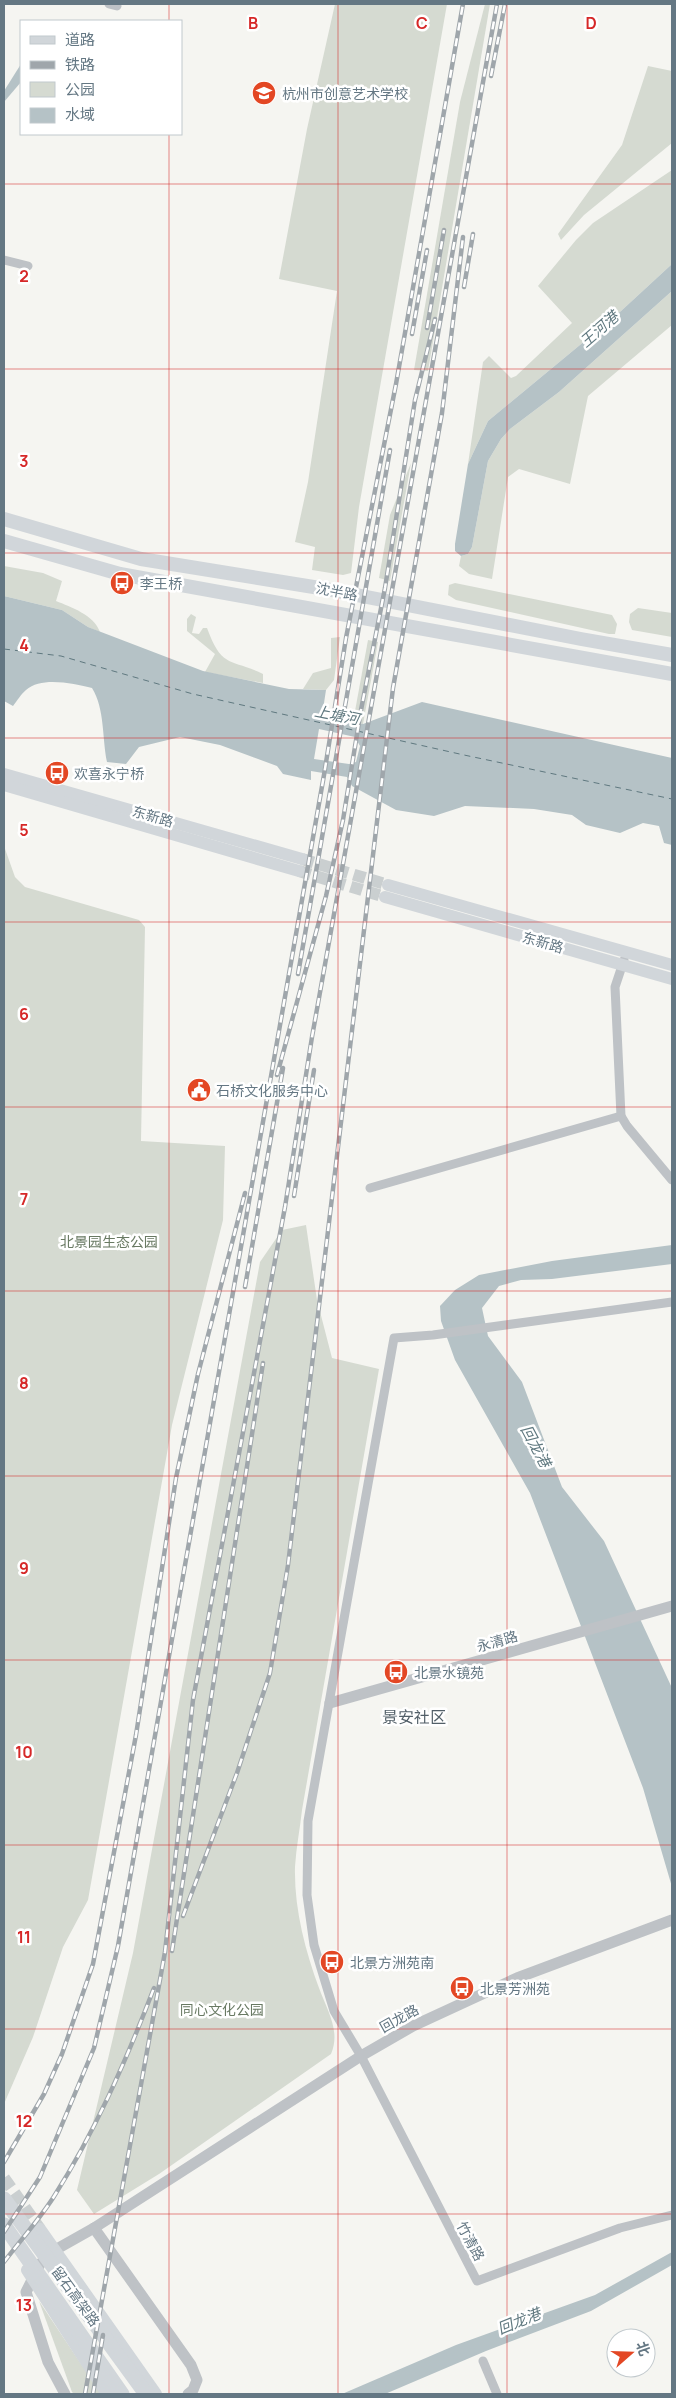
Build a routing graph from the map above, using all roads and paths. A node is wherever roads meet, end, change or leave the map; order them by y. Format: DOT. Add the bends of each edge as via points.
graph roads {
  1 [pos="4,260"];
  2 [pos="28,266"];
  3 [pos="4,519"];
  4 [pos="4,541"];
  5 [pos="672,655"];
  6 [pos="672,674"];
  7 [pos="4,774"];
  8 [pos="4,785"];
  9 [pos="386,891"];
  10 [pos="624,958"];
  11 [pos="672,966"];
  12 [pos="672,979"];
  13 [pos="622,1116"];
  14 [pos="672,1180"];
  15 [pos="370,1188"];
  16 [pos="672,1302"];
  17 [pos="672,1606"];
  18 [pos="330,1703"];
  19 [pos="672,1920"];
  20 [pos="361,2056"];
  21 [pos="4,2199"];
  22 [pos="672,2215"];
  23 [pos="4,2225"];
  24 [pos="94,2228"];
  25 [pos="40,2229"];
  26 [pos="55,2250"];
  27 [pos="24,2266"];
  28 [pos="33,2279"];
  29 [pos="483,2361"];
  30 [pos="65,2394"];
  31 [pos="107,2394"];
  32 [pos="122,2394"];
  33 [pos="146,2394"];
  34 [pos="156,2394"];
  35 [pos="188,2394"];
  36 [pos="497,2394"];
  1 -- 2 [label="street"];
  3 -- 5 [label="main road, 沈半路" via="141,559 326,589"];
  4 -- 6 [label="main road, 沈半路" via="120,574"];
  7 -- 8 [label="main road, 东新路" via="300,865"];
  9 -- 10 [label="main road, 东新路"];
  10 -- 11 [label="main road, 东新路"];
  10 -- 12 [label="main road, 东新路"];
  10 -- 13 [label="street" via="615,987"];
  13 -- 14 [label="street"];
  13 -- 15 [label="street"];
  16 -- 18 [label="street" via="394,1338"];
  17 -- 18 [label="street, 永清路"];
  18 -- 20 [label="street" via="308,1821 307,1895 314,1946 334,2011"];
  19 -- 20 [label="street, 回龙路" via="469,1999"];
  20 -- 22 [label="street, 竹清路" via="477,2281 620,2228"];
  20 -- 24 [label="street, 回龙路"];
  21 -- 33 [label="highway, 留石高架路"];
  23 -- 32 [label="highway, 留石高架路"];
  24 -- 26 [label="street, 回龙路"];
  24 -- 35 [label="street" via="191,2365 197,2380"];
  25 -- 26 [label="main road"];
  26 -- 28 [label="street, 回龙路" via="40,2264"];
  26 -- 34 [label="main road"];
  27 -- 28 [label="main road"];
  28 -- 30 [label="street" via="26,2292 48,2362"];
  28 -- 31 [label="main road"];
  29 -- 36 [label="street"];
}
